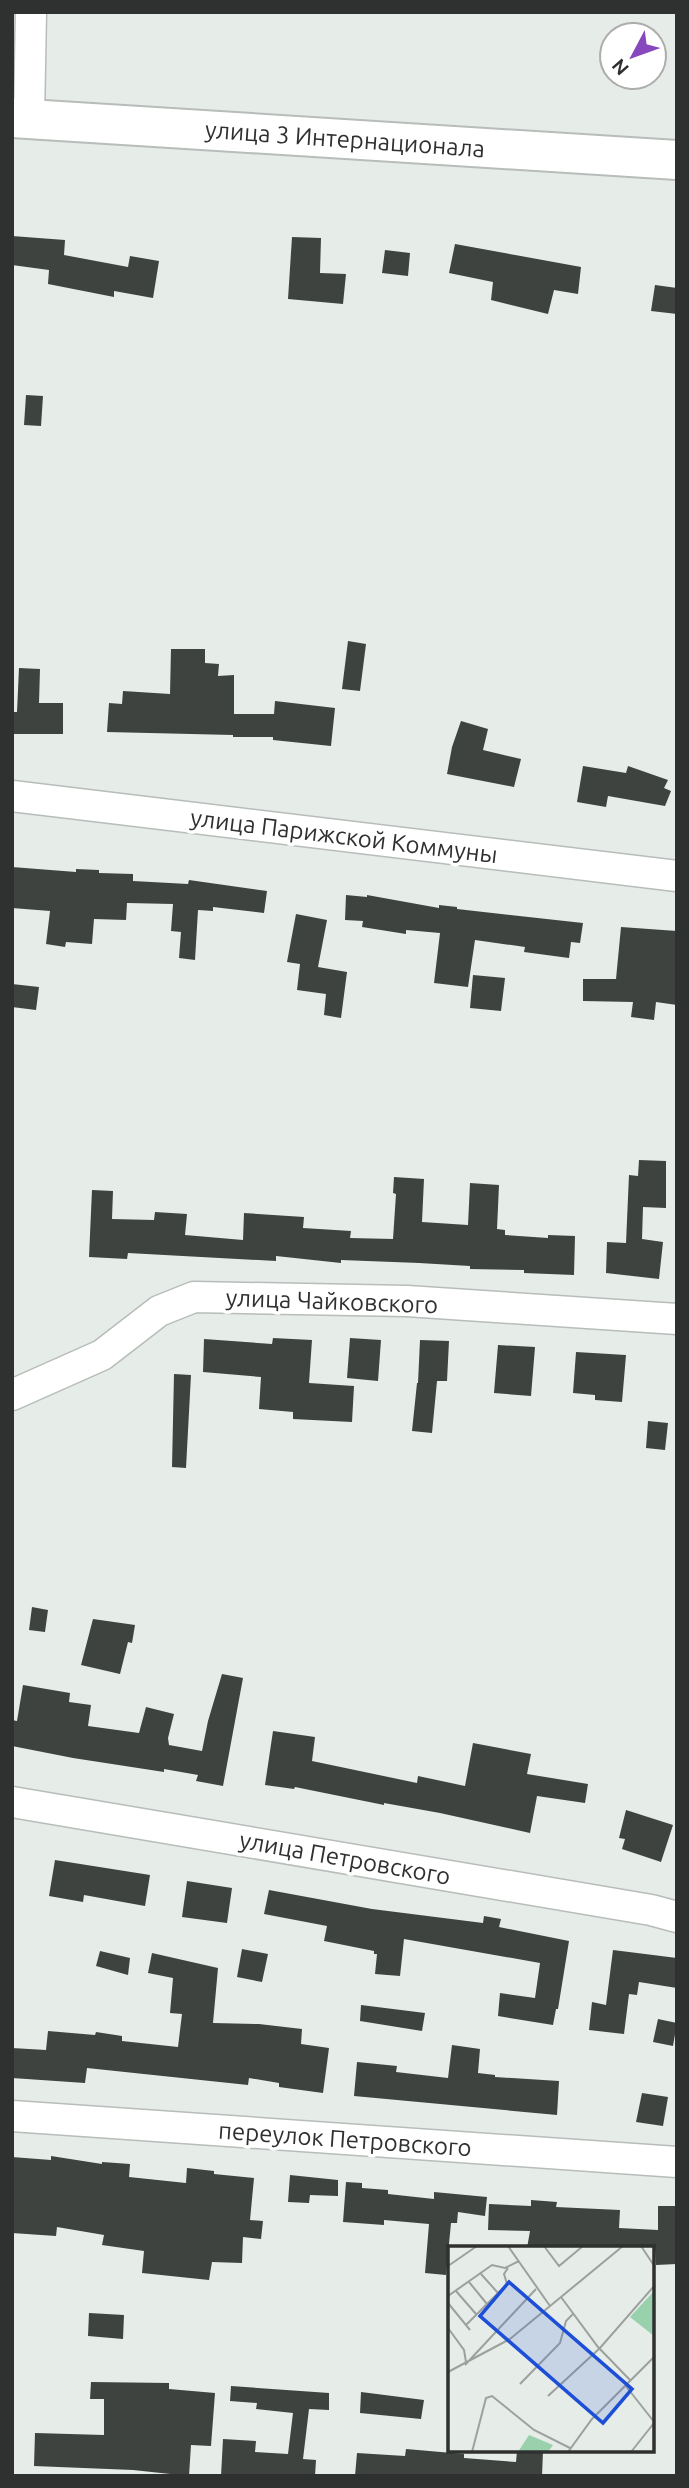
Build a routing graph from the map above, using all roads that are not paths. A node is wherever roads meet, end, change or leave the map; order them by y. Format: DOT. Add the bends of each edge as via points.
graph roads {
  1 [pos="31,12"];
  2 [pos="21,118"];
  3 [pos="677,160"];
  4 [pos="12,796"];
  5 [pos="677,876"];
  6 [pos="677,1319"];
  7 [pos="12,1395"];
  8 [pos="12,1802"];
  9 [pos="677,1917"];
  10 [pos="12,2116"];
  11 [pos="677,2162"];
  1 -- 2 [label="street"];
  2 -- 3 [label="main road, улица 3 Интернационала"];
  4 -- 5 [label="street, улица Парижской Коммуны"];
  6 -- 7 [label="street, улица Чайковского" via="407,1301 194,1297 159,1311 102,1355"];
  8 -- 9 [label="street, улица Петровского"];
  10 -- 11 [label="street, переулок Петровского"];
}
